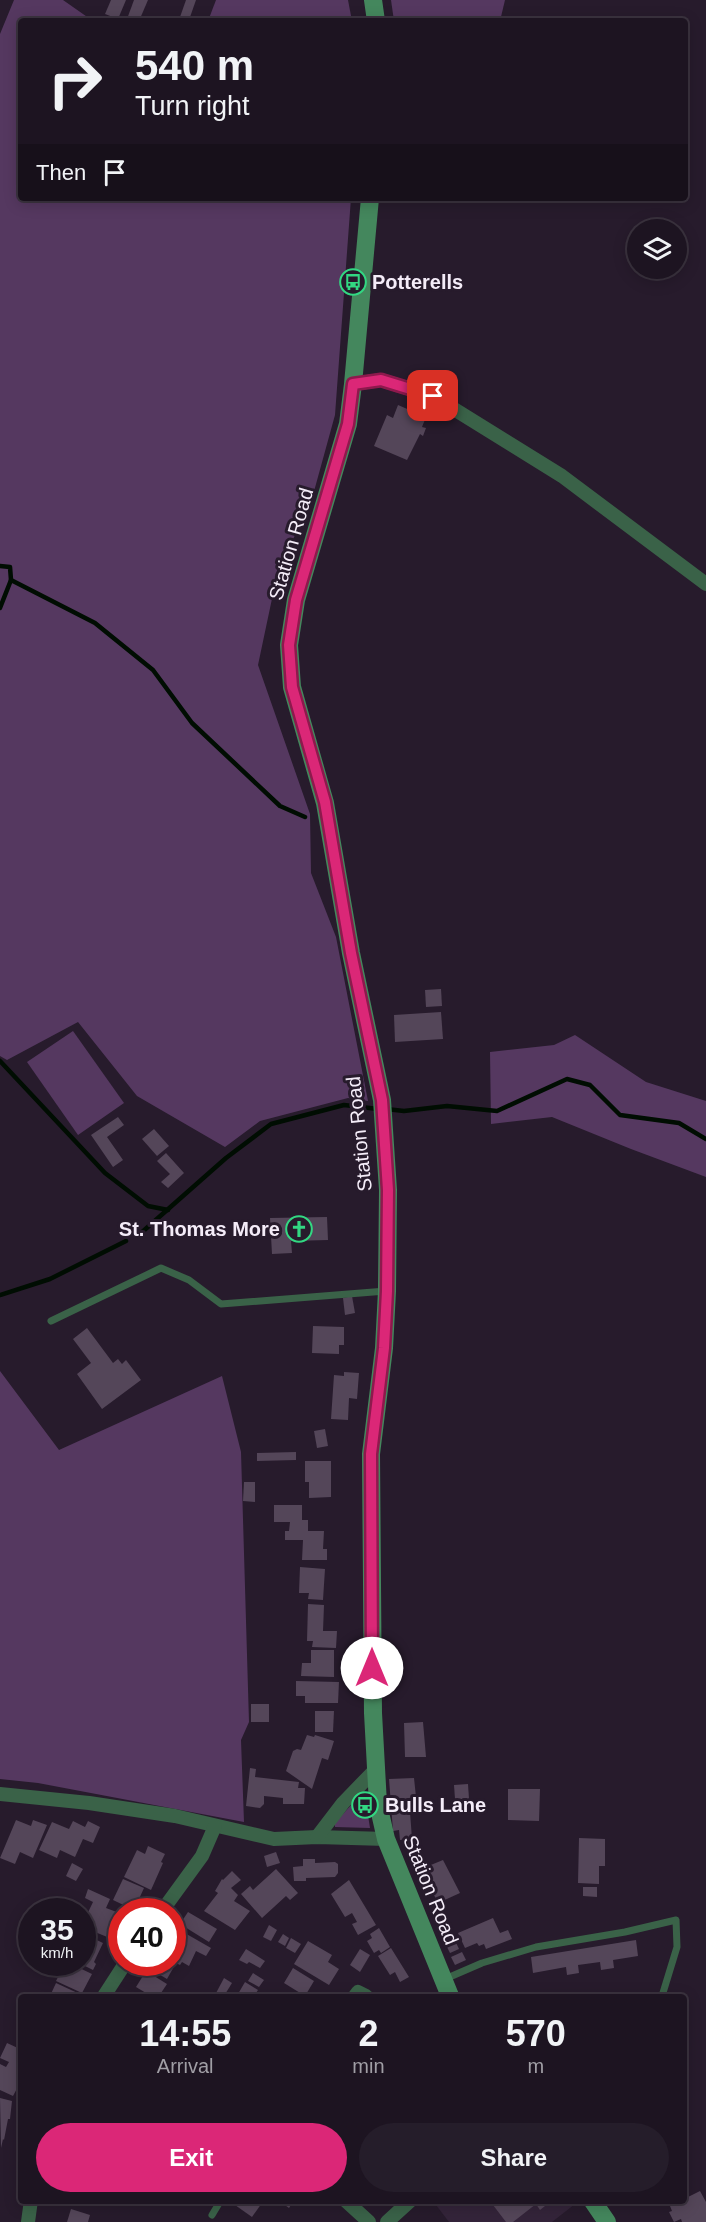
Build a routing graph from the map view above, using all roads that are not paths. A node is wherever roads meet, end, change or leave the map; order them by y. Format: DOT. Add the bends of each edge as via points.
graph roads {
  1 [pos="373,0"];
  2 [pos="376,18"];
  3 [pos="370,201"];
  4 [pos="353,384"];
  5 [pos="706,584"];
  6 [pos="387,1291"];
  7 [pos="51,1320"];
  8 [pos="375,1770"];
  9 [pos="0,1794"];
  10 [pos="215,1826"];
  11 [pos="317,1837"];
  12 [pos="386,1839"];
  13 [pos="171,1898"];
  14 [pos="117,1976"];
  15 [pos="447,1988"];
  16 [pos="105,1994"];
  17 [pos="663,1994"];
  18 [pos="30,2204"];
  19 [pos="219,2204"];
  20 [pos="349,2204"];
  21 [pos="407,2204"];
  22 [pos="595,2204"];
  23 [pos="212,2215"];
  24 [pos="28,2222"];
  25 [pos="369,2222"];
  26 [pos="387,2222"];
  27 [pos="607,2222"];
  1 -- 2 [label="street"];
  3 -- 4 [label="street, Station Road"];
  4 -- 5 [label="street" via="381,380 433,396 562,476"];
  4 -- 6 [label="street, Station Road" via="348,424 296,600 289,645 292,687 325,802 382,1107 388,1190"];
  6 -- 7 [label="lane" via="221,1304 189,1280 161,1268"];
  6 -- 8 [label="street, Station Road" via="371,1454"];
  8 -- 11 [label="street"];
  8 -- 12 [label="street, Station Road"];
  9 -- 10 [label="street" via="164,1814"];
  10 -- 11 [label="street" via="274,1839"];
  10 -- 13 [label="street" via="202,1856"];
  11 -- 12 [label="street"];
  12 -- 15 [label="street, Station Road"];
  14 -- 16 [label="street"];
  15 -- 17 [label="lane" via="482,1963 537,1947 676,1920 677,1947"];
  18 -- 24 [label="street"];
  19 -- 23 [label="lane"];
  20 -- 25 [label="street"];
  21 -- 26 [label="street"];
  22 -- 27 [label="street"];
}
